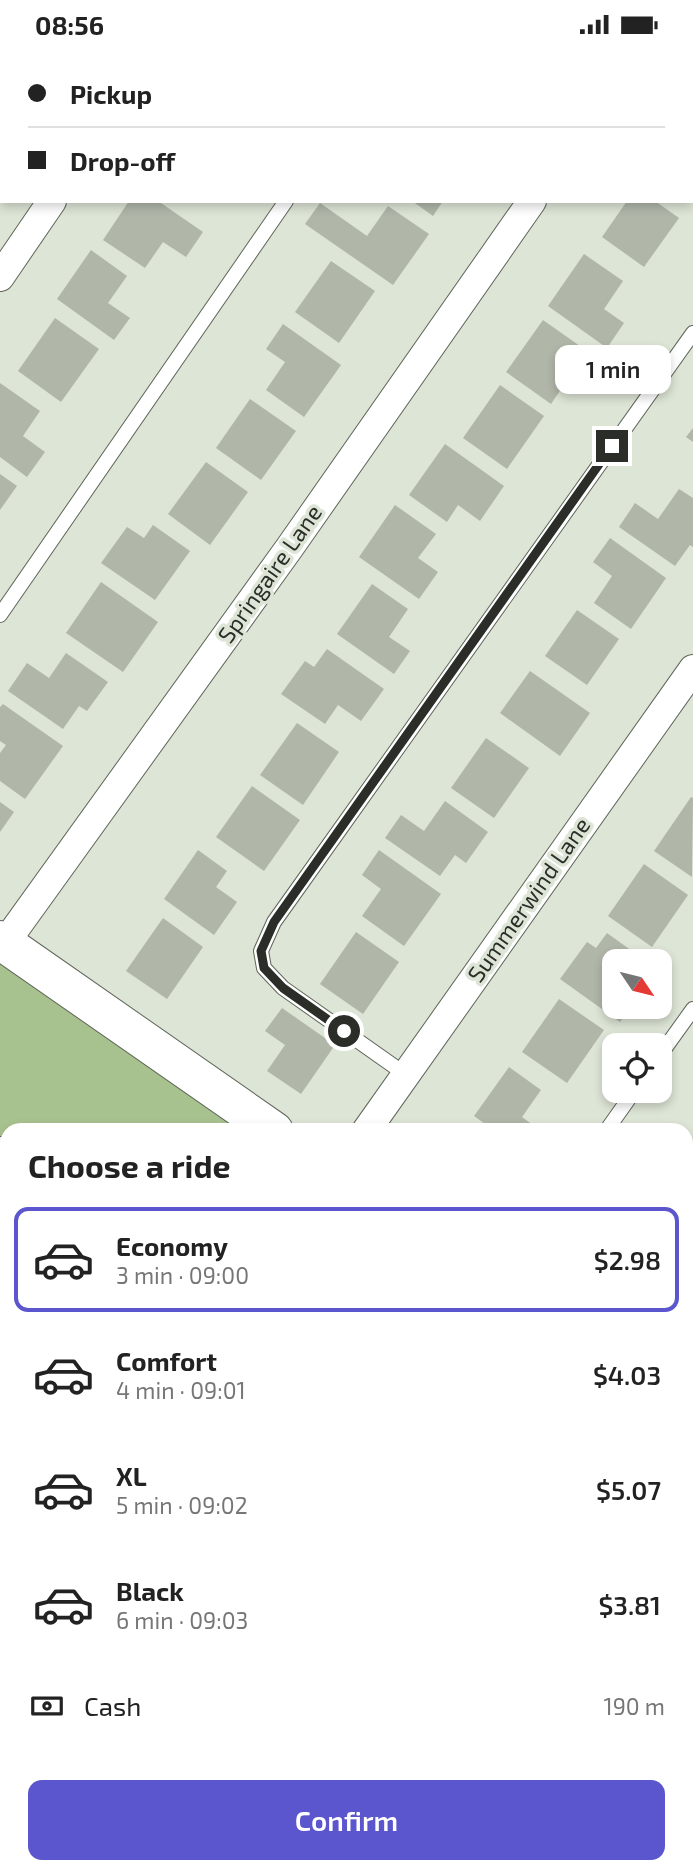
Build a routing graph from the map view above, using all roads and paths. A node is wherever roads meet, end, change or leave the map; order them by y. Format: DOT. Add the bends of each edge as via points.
graph roads {
  1 [pos="51,203"];
  2 [pos="285,203"];
  3 [pos="531,203"];
  4 [pos="0,277"];
  5 [pos="693,333"];
  6 [pos="0,615"];
  7 [pos="693,669"];
  8 [pos="2,942"];
  9 [pos="693,1009"];
  10 [pos="672,1038"];
  11 [pos="405,1074"];
  12 [pos="626,1103"];
  13 [pos="262,1123"];
  14 [pos="371,1123"];
  15 [pos="612,1123"];
  1 -- 4 [label="street"];
  2 -- 6 [label="lane"];
  3 -- 8 [label="street, Springaire Lane" via="290,547"];
  5 -- 11 [label="lane" via="274,922 261,951 264,968 283,988"];
  7 -- 11 [label="street, Summerwind Lane"];
  8 -- 13 [label="main road"];
  9 -- 10 [label="lane"];
  11 -- 14 [label="street, Summerwind Lane"];
  12 -- 15 [label="lane"];
}
